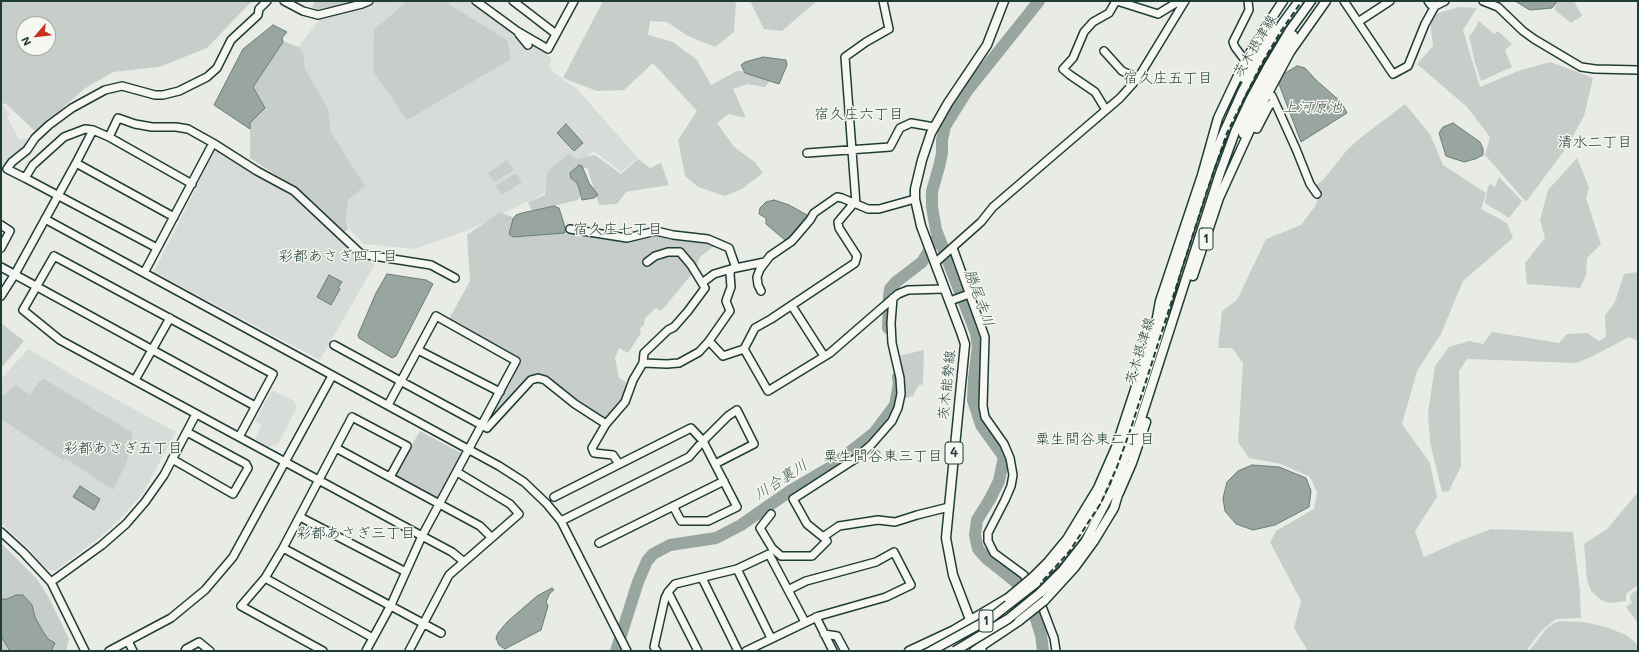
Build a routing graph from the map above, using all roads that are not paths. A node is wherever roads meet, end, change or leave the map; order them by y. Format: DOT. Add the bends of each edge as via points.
graph roads {
  1 [pos="267,1"];
  2 [pos="284,1"];
  3 [pos="369,1"];
  4 [pos="476,1"];
  5 [pos="514,1"];
  6 [pos="574,1"];
  7 [pos="883,1"];
  8 [pos="1004,1"];
  9 [pos="1117,1"];
  10 [pos="1185,1"];
  11 [pos="1248,1"];
  12 [pos="1283,1"];
  13 [pos="1292,1"];
  14 [pos="1298,1"];
  15 [pos="1311,1"];
  16 [pos="1326,1"];
  17 [pos="1344,1"];
  18 [pos="1390,1"];
  19 [pos="1428,1"];
  20 [pos="1446,1"];
  21 [pos="1483,1"];
  22 [pos="1436,6"];
  23 [pos="1301,16"];
  24 [pos="1358,22"];
  25 [pos="517,31"];
  26 [pos="556,34"];
  27 [pos="528,45"];
  28 [pos="1104,51"];
  29 [pos="1247,61"];
  30 [pos="1638,70"];
  31 [pos="1138,78"];
  32 [pos="1106,110"];
  33 [pos="1251,126"];
  34 [pos="934,127"];
  35 [pos="93,130"];
  36 [pos="1247,136"];
  37 [pos="109,137"];
  38 [pos="1214,137"];
  39 [pos="213,143"];
  40 [pos="852,149"];
  41 [pos="807,153"];
  42 [pos="76,163"];
  43 [pos="25,178"];
  44 [pos="192,184"];
  45 [pos="1317,194"];
  46 [pos="58,196"];
  47 [pos="915,199"];
  48 [pos="855,204"];
  49 [pos="174,217"];
  50 [pos="45,219"];
  51 [pos="1,226"];
  52 [pos="570,229"];
  53 [pos="1,248"];
  54 [pos="157,248"];
  55 [pos="952,249"];
  56 [pos="647,262"];
  57 [pos="765,262"];
  58 [pos="937,262"];
  59 [pos="1,267"];
  60 [pos="733,268"];
  61 [pos="144,273"];
  62 [pos="15,274"];
  63 [pos="455,278"];
  64 [pos="702,283"];
  65 [pos="37,287"];
  66 [pos="945,289"];
  67 [pos="761,291"];
  68 [pos="969,294"];
  69 [pos="1,296"];
  70 [pos="892,299"];
  71 [pos="950,301"];
  72 [pos="1167,304"];
  73 [pos="792,306"];
  74 [pos="170,318"];
  75 [pos="709,341"];
  76 [pos="334,345"];
  77 [pos="152,348"];
  78 [pos="744,349"];
  79 [pos="418,350"];
  80 [pos="824,356"];
  81 [pos="1144,359"];
  82 [pos="643,363"];
  83 [pos="332,376"];
  84 [pos="135,380"];
  85 [pos="401,381"];
  86 [pos="500,392"];
  87 [pos="388,405"];
  88 [pos="255,406"];
  89 [pos="196,414"];
  90 [pos="606,424"];
  91 [pos="482,425"];
  92 [pos="1138,428"];
  93 [pos="187,432"];
  94 [pos="239,437"];
  95 [pos="703,440"];
  96 [pos="336,448"];
  97 [pos="469,450"];
  98 [pos="172,459"];
  99 [pos="285,462"];
  100 [pos="619,464"];
  101 [pos="715,464"];
  102 [pos="457,472"];
  103 [pos="390,477"];
  104 [pos="319,480"];
  105 [pos="724,481"];
  106 [pos="1119,493"];
  107 [pos="554,496"];
  108 [pos="440,503"];
  109 [pos="673,506"];
  110 [pos="949,506"];
  111 [pos="771,514"];
  112 [pos="300,517"];
  113 [pos="561,521"];
  114 [pos="1,532"];
  115 [pos="422,536"];
  116 [pos="491,537"];
  117 [pos="827,541"];
  118 [pos="599,543"];
  119 [pos="282,548"];
  120 [pos="463,561"];
  121 [pos="737,569"];
  122 [pos="406,572"];
  123 [pos="265,578"];
  124 [pos="702,578"];
  125 [pos="1034,580"];
  126 [pos="51,582"];
  127 [pos="788,590"];
  128 [pos="668,592"];
  129 [pos="390,606"];
  130 [pos="816,617"];
  131 [pos="970,620"];
  132 [pos="805,622"];
  133 [pos="423,623"];
  134 [pos="441,633"];
  135 [pos="824,634"];
  136 [pos="373,638"];
  137 [pos="771,638"];
  138 [pos="128,641"];
  139 [pos="979,650"];
  140 [pos="85,651"];
  141 [pos="109,651"];
  142 [pos="133,651"];
  143 [pos="185,651"];
  144 [pos="210,651"];
  145 [pos="323,651"];
  146 [pos="366,651"];
  147 [pos="409,651"];
  148 [pos="627,651"];
  149 [pos="657,651"];
  150 [pos="698,651"];
  151 [pos="738,651"];
  152 [pos="746,651"];
  153 [pos="833,651"];
  154 [pos="845,651"];
  155 [pos="909,651"];
  156 [pos="931,651"];
  157 [pos="955,651"];
  158 [pos="1056,651"];
  1 -- 43 [label="street" via="259,9 258,15 231,40 217,68 207,77 179,91 163,95 122,86 105,90 72,108 35,138 27,150 7,169"];
  2 -- 3 [label="street" via="303,11 318,14"];
  4 -- 25 [label="street"];
  5 -- 26 [label="street"];
  6 -- 26 [label="street"];
  7 -- 40 [label="street" via="889,29 845,57"];
  8 -- 34 [label="main road, 茨木能勢線 / 4" via="987,45"];
  9 -- 10 [label="street" via="1158,14 1176,3"];
  9 -- 32 [label="street" via="1109,13 1085,30 1073,58 1063,69 1094,92"];
  10 -- 31 [label="street"];
  11 -- 29 [label="street" via="1249,10 1233,42"];
  12 -- 29 [label="main road, 1"];
  13 -- 38 [label="main road, 1" via="1258,50"];
  14 -- 72 [label="main road, 茨木摂津線 / 1" via="1261,57 1221,139"];
  15 -- 23 [label="main road, 茨木摂津線 / 1"];
  16 -- 33 [label="main road, 1" via="1290,52"];
  17 -- 24 [label="street"];
  18 -- 24 [label="street"];
  19 -- 22 [label="street"];
  20 -- 22 [label="street"];
  21 -- 30 [label="street" via="1498,7 1534,39 1581,66 1595,69"];
  22 -- 24 [label="street" via="1408,66 1393,74"];
  23 -- 36 [label="main road, 1" via="1243,131"];
  23 -- 92 [label="main road, 茨木摂津線 / 1" via="1256,87 1228,152"];
  25 -- 26 [label="street" via="548,49"];
  25 -- 27 [label="street"];
  28 -- 31 [label="street" via="1122,71"];
  29 -- 38 [label="main road, 1" via="1221,110"];
  31 -- 32 [label="street"];
  32 -- 55 [label="street" via="993,207"];
  33 -- 36 [label="main road, 1"];
  33 -- 45 [label="street" via="1257,129 1273,98 1310,184"];
  34 -- 40 [label="street" via="911,124 900,128 890,146"];
  34 -- 47 [label="main road, 茨木能勢線 / 4" via="922,160"];
  35 -- 37 [label="street"];
  35 -- 42 [label="street"];
  35 -- 43 [label="street" via="85,129 64,137 33,164"];
  36 -- 106 [label="main road, 1" via="1237,149 1219,198 1142,435"];
  37 -- 39 [label="street" via="118,118 146,126 188,129"];
  37 -- 44 [label="street"];
  38 -- 81 [label="main road, 1" via="1160,301"];
  39 -- 44 [label="street"];
  39 -- 63 [label="street" via="294,191 361,254 432,265"];
  40 -- 41 [label="street"];
  40 -- 48 [label="street"];
  42 -- 46 [label="street"];
  42 -- 49 [label="street"];
  43 -- 46 [label="street"];
  44 -- 49 [label="street"];
  46 -- 50 [label="street"];
  46 -- 54 [label="street"];
  47 -- 48 [label="street" via="879,209"];
  47 -- 58 [label="main road, 茨木能勢線 / 4" via="919,220"];
  48 -- 57 [label="street" via="837,198 814,213 792,241"];
  48 -- 73 [label="street" via="838,222 839,228 857,256 855,263"];
  49 -- 54 [label="street"];
  50 -- 61 [label="street"];
  50 -- 62 [label="street"];
  51 -- 53 [label="street" via="10,231"];
  52 -- 60 [label="street" via="627,238 656,231 708,239 729,248"];
  54 -- 61 [label="street"];
  55 -- 58 [label="street"];
  55 -- 68 [label="street"];
  56 -- 64 [label="street" via="668,252 680,252"];
  57 -- 60 [label="street"];
  57 -- 67 [label="street" via="757,277"];
  58 -- 66 [label="main road, 茨木能勢線 / 4"];
  59 -- 62 [label="street"];
  60 -- 64 [label="street" via="714,274"];
  60 -- 75 [label="street" via="726,301 730,311"];
  61 -- 83 [label="street"];
  62 -- 65 [label="street"];
  62 -- 69 [label="street"];
  64 -- 82 [label="street" via="705,288 674,327 644,354"];
  65 -- 74 [label="street" via="54,256"];
  65 -- 77 [label="street"];
  65 -- 84 [label="street" via="23,310 60,340"];
  66 -- 70 [label="street" via="908,290"];
  66 -- 71 [label="main road, 茨木能勢線 / 4"];
  68 -- 71 [label="street"];
  68 -- 158 [label="street" via="985,337 985,418 1004,444 1013,475 1005,500 991,525 988,541 994,553 1024,575 1044,610"];
  70 -- 80 [label="street"];
  70 -- 110 [label="street" via="892,343 901,394 892,421 871,445 854,459 793,499 807,524 823,537 839,526 878,520 895,522"];
  71 -- 110 [label="main road, 茨木能勢線 / 4" via="965,344"];
  72 -- 81 [label="main road, 1"];
  72 -- 125 [label="main road, 茨木摂津線 / 1" via="1114,468 1078,535 1056,563"];
  73 -- 78 [label="street" via="755,328"];
  73 -- 80 [label="street"];
  74 -- 77 [label="street"];
  74 -- 88 [label="street" via="273,374"];
  75 -- 78 [label="street" via="723,356"];
  75 -- 82 [label="street" via="694,356 679,363"];
  76 -- 85 [label="street"];
  77 -- 84 [label="street"];
  77 -- 88 [label="street"];
  78 -- 80 [label="street" via="768,391"];
  79 -- 85 [label="street"];
  79 -- 86 [label="street"];
  79 -- 86 [label="street" via="436,316 516,361"];
  81 -- 125 [label="main road, 1" via="1106,471 1081,518"];
  82 -- 90 [label="street" via="632,380 625,402"];
  83 -- 87 [label="street"];
  83 -- 99 [label="street"];
  84 -- 89 [label="street"];
  85 -- 87 [label="street"];
  85 -- 91 [label="street"];
  86 -- 91 [label="street"];
  87 -- 97 [label="street"];
  88 -- 94 [label="street"];
  89 -- 93 [label="street"];
  89 -- 94 [label="street"];
  90 -- 91 [label="street" via="545,380 538,378 531,380 487,428"];
  90 -- 100 [label="street" via="592,448 594,453 613,455"];
  91 -- 97 [label="street"];
  92 -- 106 [label="main road"];
  92 -- 157 [label="main road, 茨木摂津線 / 1, bridge" via="1115,485 1086,542 1040,593 1000,625"];
  93 -- 98 [label="street"];
  93 -- 98 [label="street" via="246,464 248,468 233,494"];
  94 -- 99 [label="street"];
  95 -- 100 [label="street" via="691,428"];
  95 -- 101 [label="street"];
  95 -- 101 [label="street" via="737,410 754,444"];
  95 -- 113 [label="street" via="689,457"];
  96 -- 103 [label="street"];
  96 -- 103 [label="street" via="352,417 400,442 407,446"];
  96 -- 104 [label="street"];
  97 -- 102 [label="street"];
  97 -- 113 [label="street" via="524,482"];
  98 -- 126 [label="street" via="164,475 126,524 102,546"];
  99 -- 104 [label="street"];
  99 -- 138 [label="street" via="233,557 205,590 171,618"];
  100 -- 107 [label="street"];
  101 -- 105 [label="street"];
  102 -- 108 [label="street"];
  102 -- 116 [label="street" via="510,504 519,514"];
  103 -- 108 [label="street"];
  104 -- 112 [label="street"];
  104 -- 115 [label="street"];
  105 -- 109 [label="street"];
  105 -- 109 [label="street" via="737,507 708,521 681,521"];
  106 -- 139 [label="main road, bridge" via="1114,508 1092,545 1075,567 1044,601"];
  108 -- 115 [label="street"];
  108 -- 116 [label="street" via="480,526"];
  109 -- 118 [label="street"];
  110 -- 131 [label="main road, 茨木能勢線 / 4" via="946,543 952,575"];
  111 -- 117 [label="street" via="760,528 772,548 781,556 812,556"];
  112 -- 119 [label="street"];
  112 -- 122 [label="street"];
  113 -- 148 [label="street"];
  114 -- 126 [label="street"];
  115 -- 120 [label="street"];
  115 -- 122 [label="street"];
  116 -- 120 [label="street"];
  119 -- 123 [label="street"];
  119 -- 129 [label="street"];
  120 -- 133 [label="street" via="449,575"];
  121 -- 124 [label="street"];
  121 -- 127 [label="street" via="769,554"];
  121 -- 137 [label="street"];
  122 -- 129 [label="street"];
  123 -- 136 [label="street"];
  123 -- 145 [label="street" via="241,606"];
  124 -- 128 [label="street" via="675,584"];
  124 -- 151 [label="street"];
  125 -- 131 [label="main road, bridge" via="993,608"];
  125 -- 156 [label="main road, 茨木摂津線 / 1, bridge" via="991,618"];
  126 -- 140 [label="street"];
  127 -- 130 [label="street" via="806,581 876,562 894,552 911,584 886,597"];
  127 -- 132 [label="street"];
  128 -- 149 [label="street" via="654,647"];
  128 -- 150 [label="street"];
  129 -- 133 [label="street"];
  129 -- 136 [label="street"];
  130 -- 132 [label="street"];
  130 -- 135 [label="street"];
  131 -- 139 [label="main road, 茨木能勢線 / 4"];
  131 -- 155 [label="main road"];
  132 -- 137 [label="street"];
  133 -- 134 [label="street"];
  133 -- 147 [label="street"];
  135 -- 153 [label="street"];
  135 -- 154 [label="street" via="837,636"];
  136 -- 146 [label="street"];
  137 -- 152 [label="street"];
  138 -- 141 [label="street"];
  138 -- 142 [label="street"];
  143 -- 144 [label="street" via="199,642"];
}
